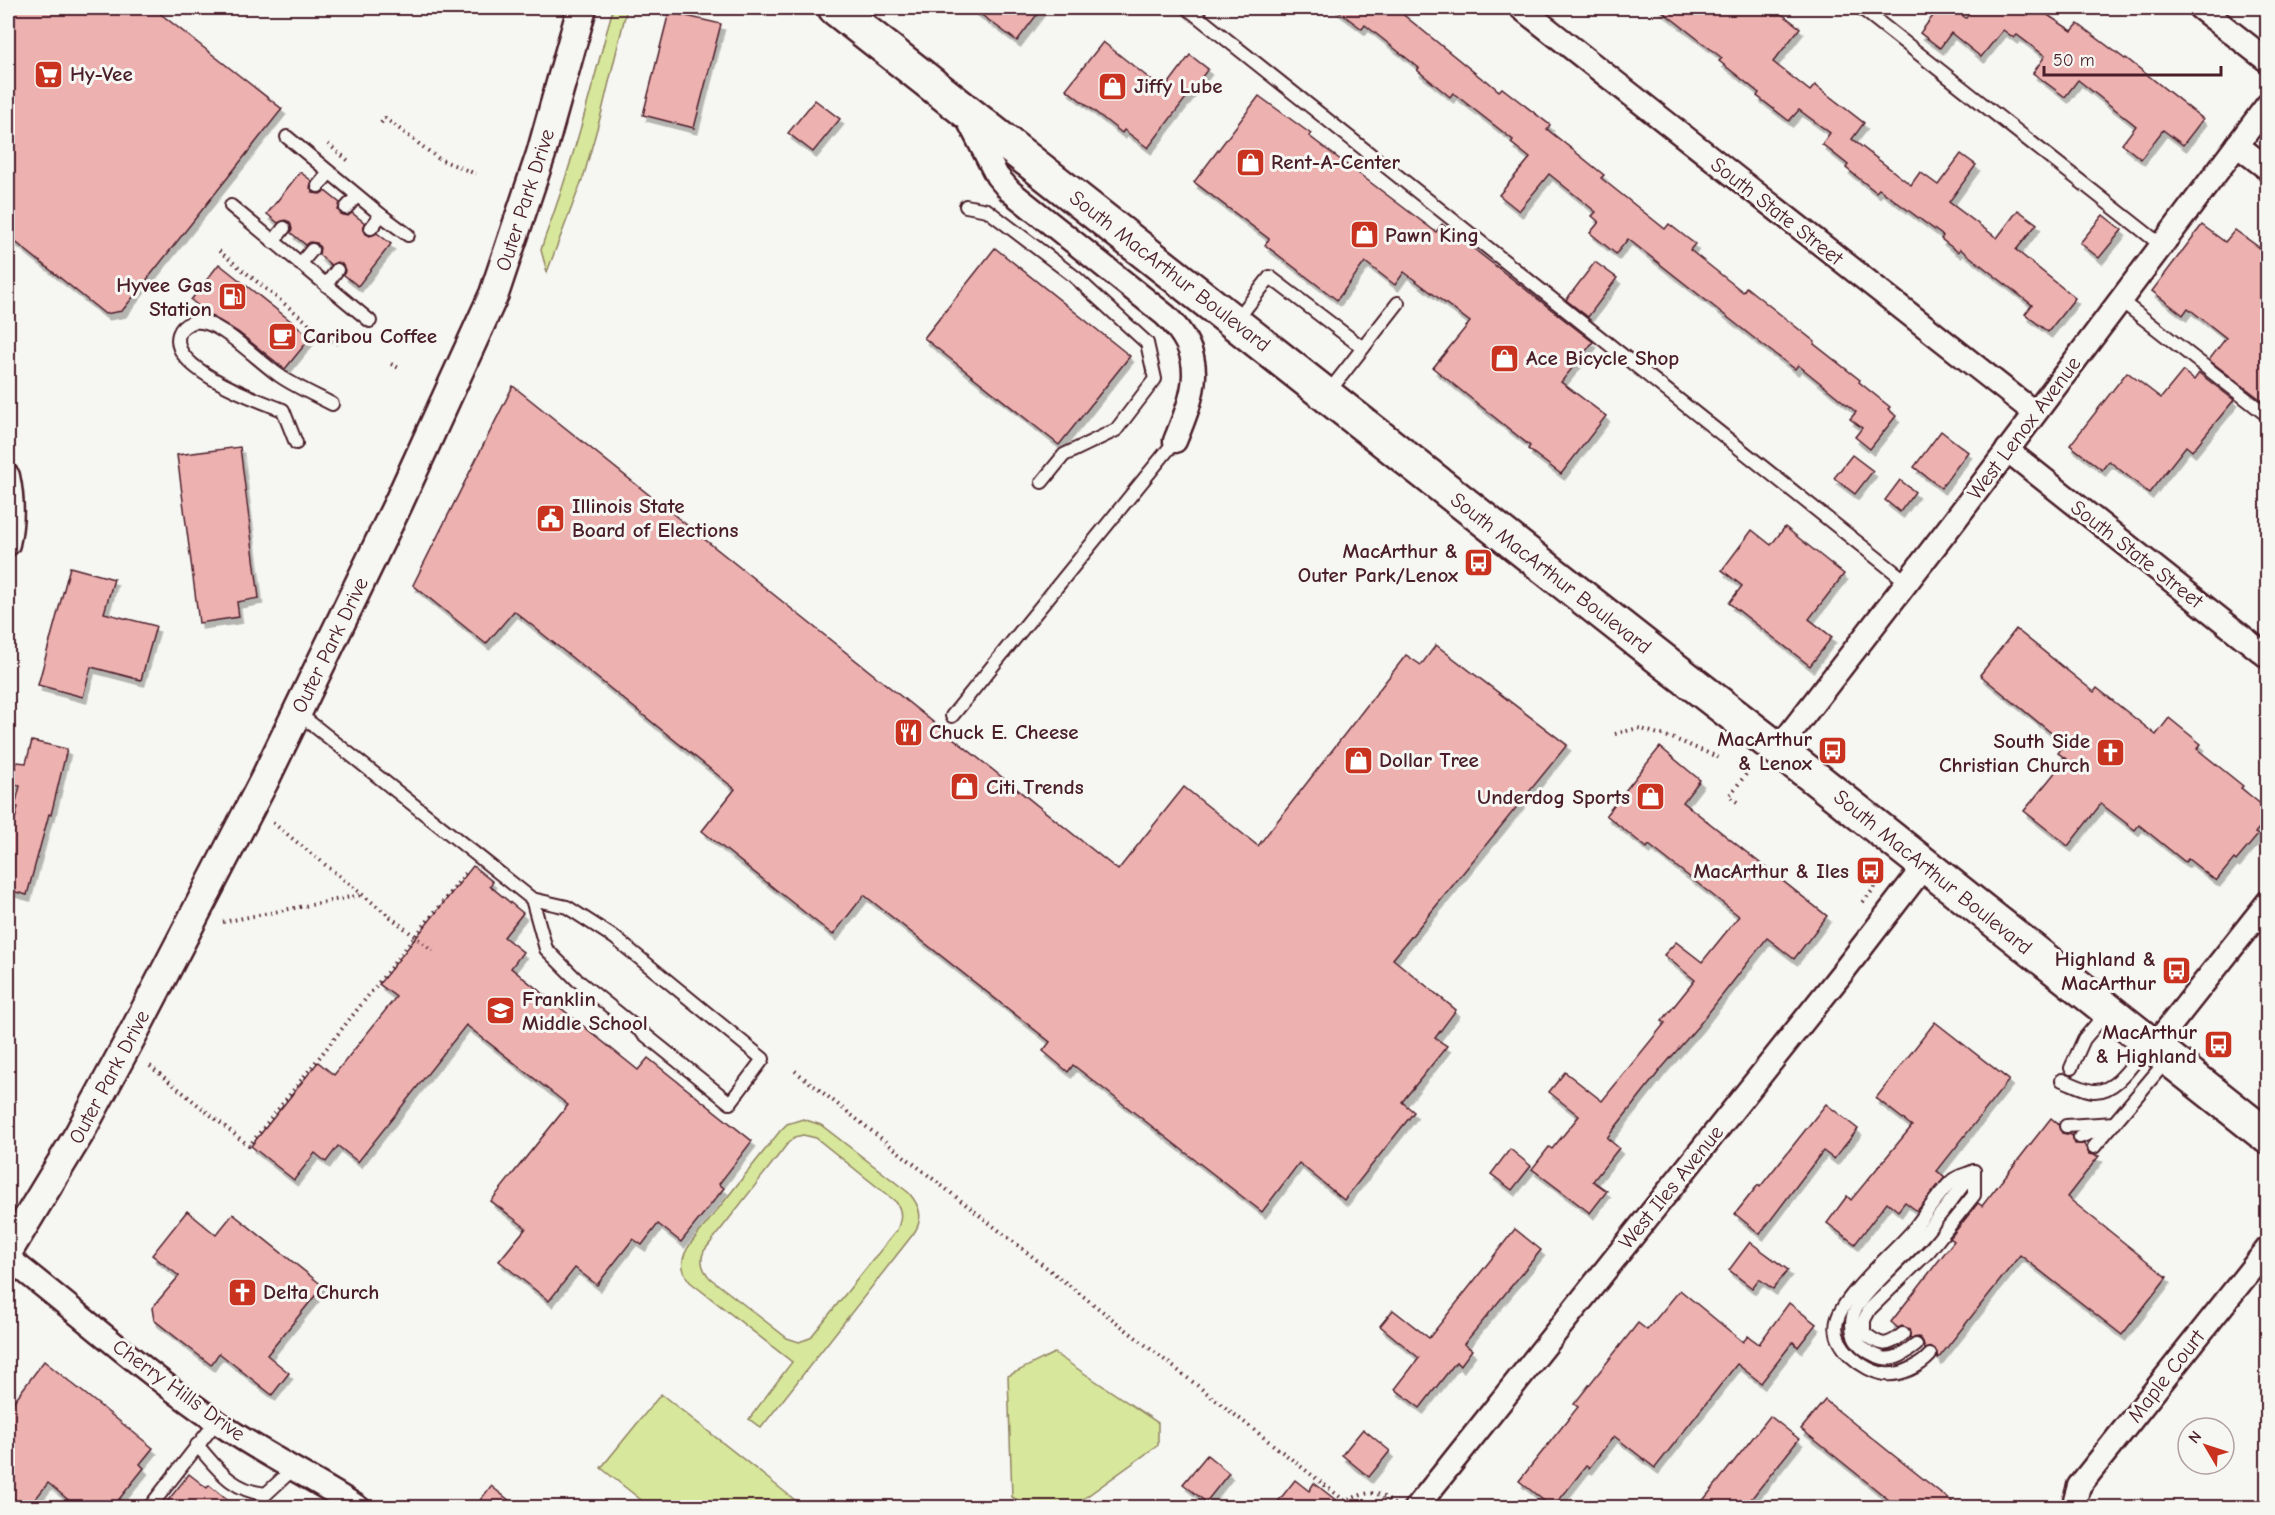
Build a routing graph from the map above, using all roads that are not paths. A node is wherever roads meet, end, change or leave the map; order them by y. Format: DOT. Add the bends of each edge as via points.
graph roads {
  1 [pos="582,8"];
  2 [pos="835,8"];
  3 [pos="1187,8"];
  4 [pos="1521,8"];
  5 [pos="1861,8"];
  6 [pos="2200,8"];
  7 [pos="2268,61"];
  8 [pos="2268,105"];
  9 [pos="961,106"];
  10 [pos="287,137"];
  11 [pos="2237,146"];
  12 [pos="2268,169"];
  13 [pos="329,173"];
  14 [pos="318,186"];
  15 [pos="357,196"];
  16 [pos="966,206"];
  17 [pos="231,207"];
  18 [pos="346,208"];
  19 [pos="381,215"];
  20 [pos="285,228"];
  21 [pos="371,228"];
  22 [pos="408,235"];
  23 [pos="273,242"];
  24 [pos="2161,245"];
  25 [pos="312,250"];
  26 [pos="300,264"];
  27 [pos="338,270"];
  28 [pos="326,285"];
  29 [pos="2120,300"];
  30 [pos="1398,303"];
  31 [pos="370,321"];
  32 [pos="1235,322"];
  33 [pos="1363,348"];
  34 [pos="1326,395"];
  35 [pos="332,404"];
  36 [pos="2035,413"];
  37 [pos="2268,416"];
  38 [pos="1175,441"];
  39 [pos="296,443"];
  40 [pos="2007,450"];
  41 [pos="8,476"];
  42 [pos="1042,482"];
  43 [pos="9,538"];
  44 [pos="1907,582"];
  45 [pos="2268,657"];
  46 [pos="298,713"];
  47 [pos="952,716"];
  48 [pos="1778,749"];
  49 [pos="1925,865"];
  50 [pos="531,899"];
  51 [pos="2268,902"];
  52 [pos="2107,1011"];
  53 [pos="2156,1050"];
  54 [pos="2072,1068"];
  55 [pos="2062,1080"];
  56 [pos="2115,1123"];
  57 [pos="2066,1126"];
  58 [pos="2080,1137"];
  59 [pos="2268,1137"];
  60 [pos="2094,1147"];
  61 [pos="1974,1172"];
  62 [pos="2268,1248"];
  63 [pos="8,1251"];
  64 [pos="8,1258"];
  65 [pos="1903,1334"];
  66 [pos="1916,1345"];
  67 [pos="1930,1355"];
  68 [pos="216,1422"];
  69 [pos="197,1445"];
  70 [pos="294,1468"];
  71 [pos="149,1508"];
  72 [pos="359,1508"];
  73 [pos="1416,1508"];
  74 [pos="2073,1508"];
  1 -- 46 [label="street, Outer Park Drive" via="541,154 494,294"];
  2 -- 9 [label="main road, South MacArthur Boulevard"];
  3 -- 44 [label="lane"];
  4 -- 36 [label="street, South State Street"];
  5 -- 24 [label="lane"];
  6 -- 7 [label="street"];
  8 -- 11 [label="street, West Lenox Avenue"];
  9 -- 32 [label="main road, South MacArthur Boulevard"];
  9 -- 38 [label="street" via="997,176 1010,191 1166,315 1187,341 1194,381 1189,408"];
  10 -- 13 [label="lane"];
  11 -- 12 [label="street"];
  11 -- 24 [label="street, West Lenox Avenue"];
  13 -- 14 [label="lane"];
  13 -- 15 [label="lane"];
  15 -- 18 [label="lane"];
  15 -- 19 [label="lane"];
  16 -- 42 [label="lane" via="987,210 1075,277 1147,343 1155,379 1116,430 1064,455"];
  17 -- 23 [label="lane"];
  19 -- 21 [label="lane"];
  19 -- 22 [label="lane"];
  20 -- 23 [label="lane"];
  23 -- 26 [label="lane"];
  24 -- 29 [label="street, West Lenox Avenue"];
  25 -- 26 [label="lane"];
  26 -- 28 [label="lane"];
  27 -- 28 [label="lane"];
  28 -- 31 [label="lane"];
  29 -- 36 [label="street, West Lenox Avenue"];
  29 -- 37 [label="lane"];
  30 -- 33 [label="lane"];
  32 -- 33 [label="lane" via="1270,277"];
  32 -- 34 [label="main road, South MacArthur Boulevard"];
  33 -- 34 [label="lane"];
  34 -- 48 [label="main road, South MacArthur Boulevard"];
  35 -- 39 [label="lane" via="281,377 207,323 194,321 184,327 178,346 183,356 223,386 283,410"];
  36 -- 40 [label="street, West Lenox Avenue"];
  38 -- 47 [label="lane"];
  40 -- 44 [label="street, West Lenox Avenue"];
  40 -- 45 [label="street, South State Street"];
  41 -- 43 [label="street" via="12,508"];
  44 -- 48 [label="street, West Lenox Avenue"];
  46 -- 50 [label="lane"];
  46 -- 63 [label="street, Outer Park Drive" via="80,1134"];
  48 -- 49 [label="main road, South MacArthur Boulevard"];
  49 -- 52 [label="main road, South MacArthur Boulevard"];
  49 -- 73 [label="street, West Iles Avenue"];
  50 -- 50 [label="lane" via="546,949 577,980 730,1103 763,1059 615,938 567,907"];
  51 -- 53 [label="street"];
  52 -- 53 [label="main road, South MacArthur Boulevard"];
  52 -- 54 [label="lane" via="2084,1039"];
  53 -- 55 [label="lane" via="2108,1089 2092,1091"];
  53 -- 56 [label="lane"];
  53 -- 59 [label="main road, South MacArthur Boulevard"];
  56 -- 57 [label="lane"];
  56 -- 58 [label="lane"];
  56 -- 60 [label="lane"];
  61 -- 65 [label="lane" via="1974,1195 1929,1251 1870,1309 1864,1320 1864,1333 1883,1345"];
  61 -- 66 [label="lane" via="1920,1240 1853,1313 1852,1329 1857,1342 1868,1353 1888,1359"];
  61 -- 67 [label="lane" via="1954,1179 1912,1232 1843,1305 1836,1323 1839,1340 1853,1358 1886,1374 1905,1371"];
  62 -- 74 [label="street, Maple Court" via="2079,1486"];
  64 -- 68 [label="street, Cherry Hills Drive"];
  68 -- 69 [label="lane"];
  68 -- 70 [label="street, Cherry Hills Drive"];
  69 -- 70 [label="lane" via="228,1479 249,1492 266,1494"];
  69 -- 71 [label="lane"];
  70 -- 72 [label="street, Cherry Hills Drive"];
}
